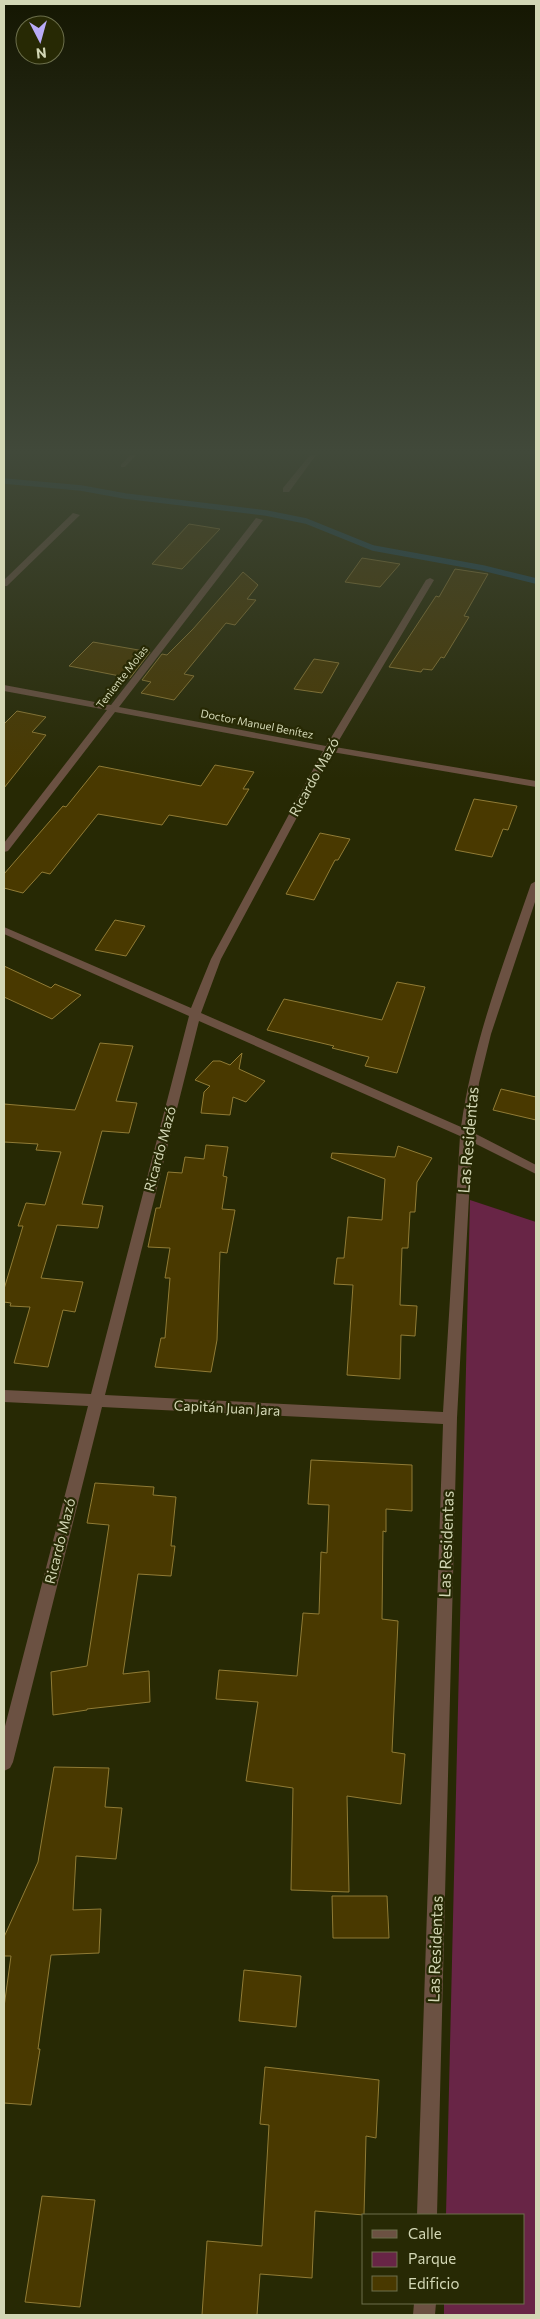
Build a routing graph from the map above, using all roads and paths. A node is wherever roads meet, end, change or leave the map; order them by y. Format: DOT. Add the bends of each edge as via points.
graph roads {
  1 [pos="26,563"];
  2 [pos="225,563"];
  3 [pos="430,580"];
  4 [pos="4,584"];
  5 [pos="4,688"];
  6 [pos="112,708"];
  7 [pos="328,749"];
  8 [pos="536,784"];
  9 [pos="4,849"];
  10 [pos="536,884"];
  11 [pos="4,930"];
  12 [pos="195,1014"];
  13 [pos="466,1134"];
  14 [pos="536,1170"];
  15 [pos="4,1396"];
  16 [pos="95,1402"];
  17 [pos="450,1418"];
  18 [pos="4,1762"];
  19 [pos="427,2214"];
  1 -- 4 [label="street"];
  2 -- 6 [label="street, Teniente Molas"];
  3 -- 7 [label="street, Ricardo Mazó"];
  5 -- 6 [label="street, Doctor Manuel Benítez"];
  6 -- 7 [label="street, Doctor Manuel Benítez"];
  6 -- 9 [label="street, Teniente Molas"];
  7 -- 8 [label="street, Doctor Manuel Benítez"];
  7 -- 12 [label="street, Ricardo Mazó" via="216,959"];
  10 -- 13 [label="street, Las Residentas" via="484,1034"];
  11 -- 12 [label="street"];
  12 -- 13 [label="street"];
  12 -- 16 [label="street, Ricardo Mazó"];
  13 -- 14 [label="street"];
  13 -- 17 [label="street, Las Residentas"];
  15 -- 16 [label="street, Capitán Juan Jara"];
  16 -- 17 [label="street, Capitán Juan Jara"];
  16 -- 18 [label="street, Ricardo Mazó"];
  17 -- 19 [label="street, Las Residentas"];
}
